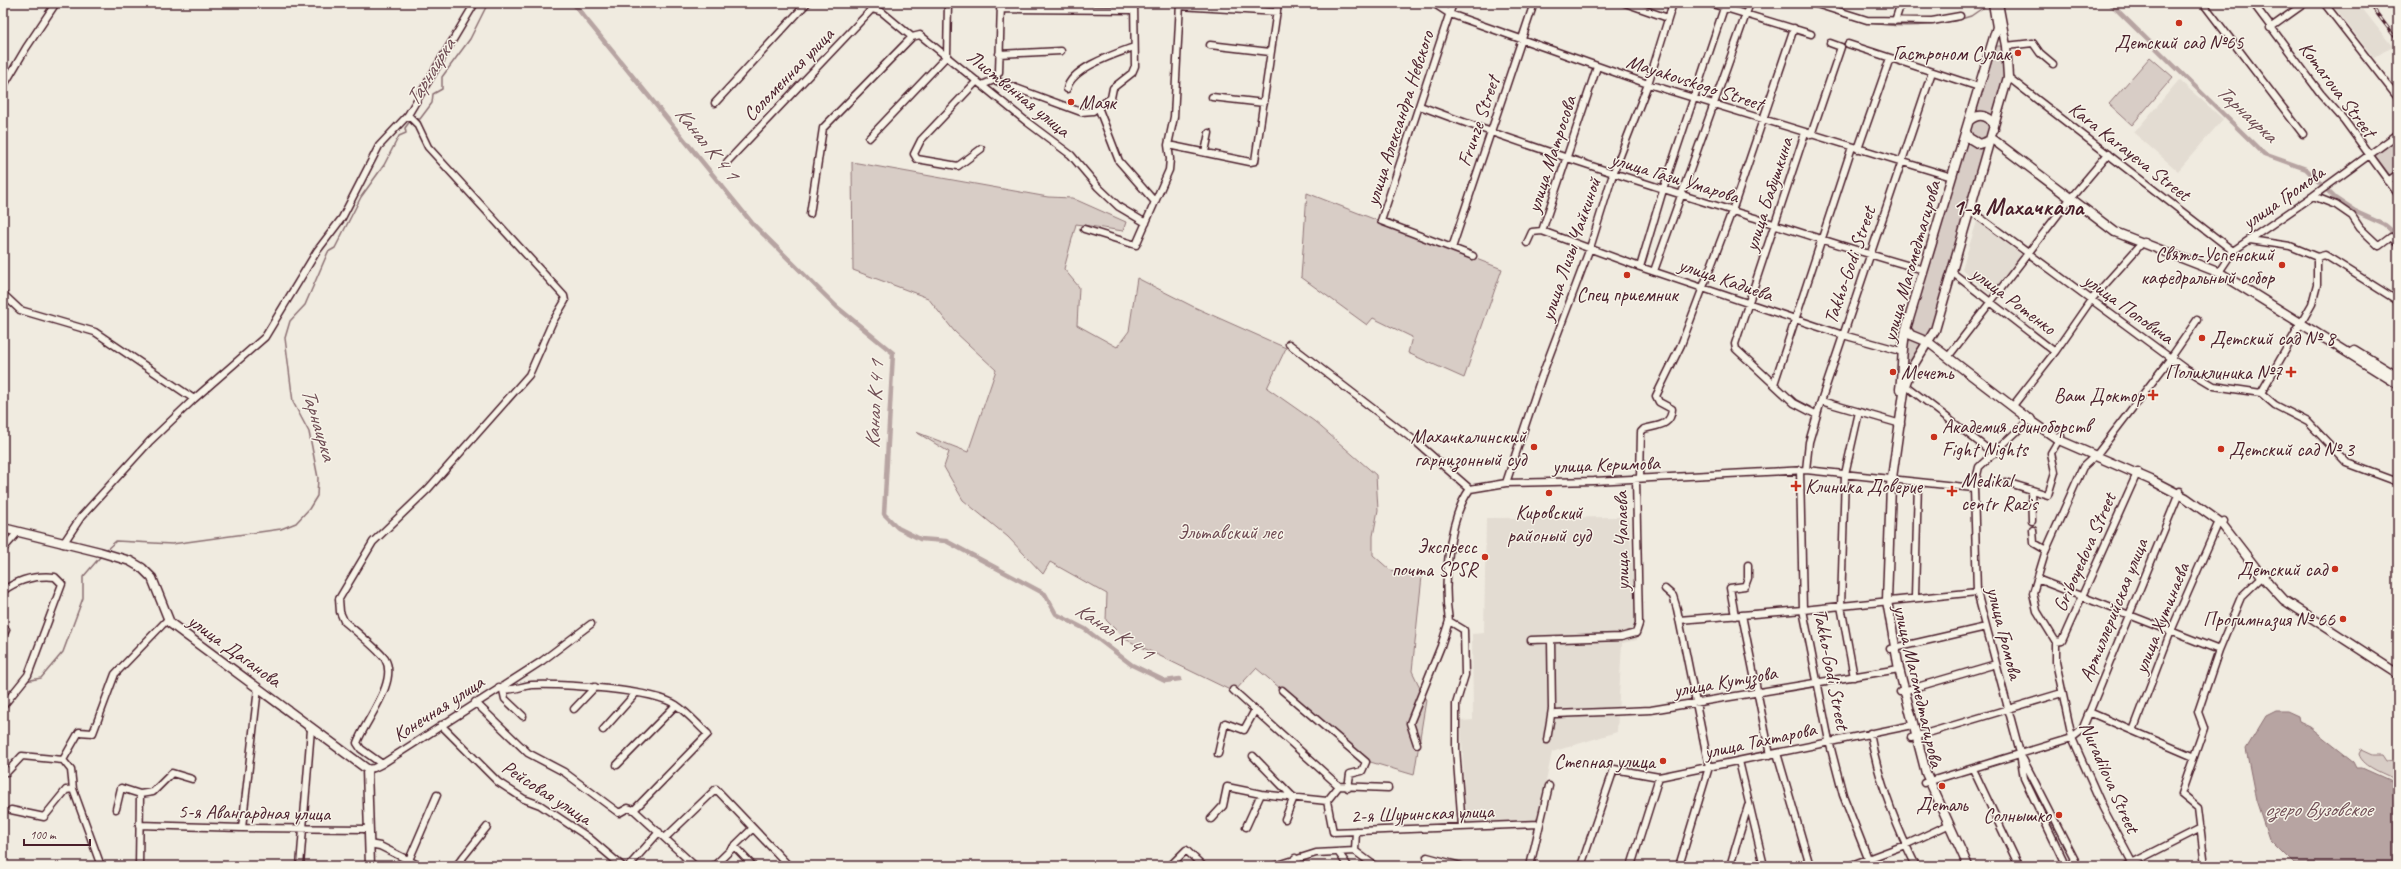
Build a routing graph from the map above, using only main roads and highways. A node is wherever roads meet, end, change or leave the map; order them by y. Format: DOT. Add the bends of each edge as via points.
graph roads {
  1 [pos="1993,3"];
  2 [pos="1998,3"];
  3 [pos="2000,27"];
  4 [pos="1969,121"];
  5 [pos="1966,132"];
  6 [pos="1992,135"];
  7 [pos="2142,242"];
  8 [pos="2301,321"];
  9 [pos="1906,329"];
  10 [pos="1929,341"];
  11 [pos="2398,377"];
  12 [pos="2398,384"];
  13 [pos="1898,423"];
  14 [pos="3,529"];
  15 [pos="2264,574"];
  16 [pos="2398,669"];
  17 [pos="2398,674"];
  18 [pos="1945,826"];
  19 [pos="369,866"];
  20 [pos="1963,866"];
  21 [pos="1968,866"];
  1 -- 3 [label="main road"];
  2 -- 3 [label="main road"];
  3 -- 4 [label="main road"];
  3 -- 6 [label="main road, улица Магомедтагирова" via="2006,46 2008,77"];
  4 -- 5 [label="main road"];
  4 -- 6 [label="main road" via="1979,115 1985,116 1993,124"];
  5 -- 6 [label="main road" via="1973,142 1985,144"];
  5 -- 9 [label="main road, улица Магомедтагирова"];
  6 -- 7 [label="main road" via="2115,232"];
  6 -- 10 [label="main road, улица Магомедтагирова" via="1953,273"];
  7 -- 8 [label="main road" via="2220,273"];
  7 -- 8 [label="main road" via="2221,268"];
  8 -- 11 [label="main road"];
  8 -- 12 [label="main road"];
  9 -- 10 [label="main road" via="1912,335"];
  9 -- 13 [label="main road, улица Магомедтагирова" via="1901,351 1903,366"];
  10 -- 13 [label="main road, улица Магомедтагирова" via="1911,369 1905,385"];
  10 -- 15 [label="main road" via="2060,438 2179,492 2223,522"];
  13 -- 18 [label="main road, улица Магомедтагирова" via="1889,480 1884,601 1902,692 1926,782"];
  14 -- 19 [label="main road, улица Даганова" via="130,561 142,568 152,578 170,623 366,769"];
  15 -- 16 [label="main road" via="2287,597"];
  15 -- 17 [label="main road" via="2284,600"];
  18 -- 20 [label="main road, улица Магомедтагирова"];
  18 -- 21 [label="main road, улица Магомедтагирова"];
}
